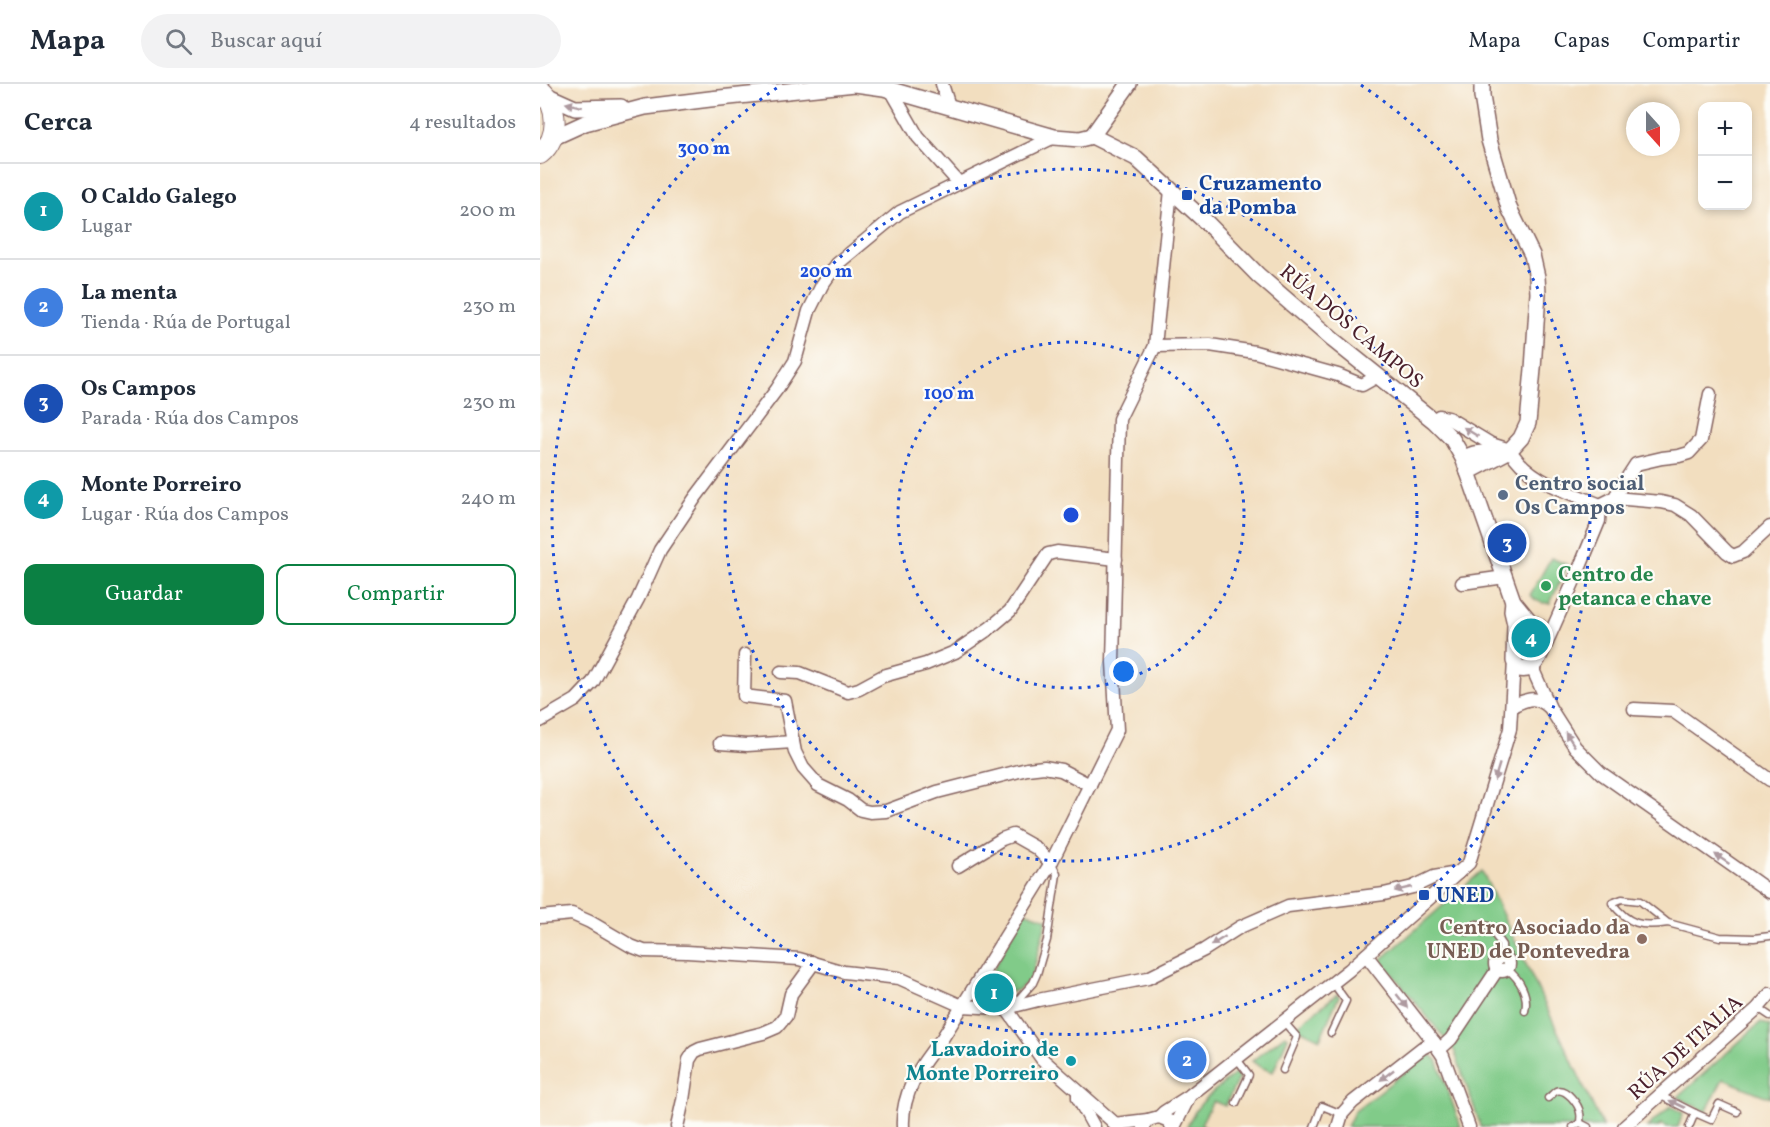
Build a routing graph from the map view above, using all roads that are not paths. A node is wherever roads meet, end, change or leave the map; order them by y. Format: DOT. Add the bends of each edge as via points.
graph roads {
  1 [pos="942,84"];
  2 [pos="1128,84"];
  3 [pos="1482,84"];
  4 [pos="823,85"];
  5 [pos="891,90"];
  6 [pos="543,92"];
  7 [pos="949,106"];
  8 [pos="645,107"];
  9 [pos="1092,136"];
  10 [pos="1054,137"];
  11 [pos="552,138"];
  12 [pos="540,154"];
  13 [pos="959,183"];
  14 [pos="1171,190"];
  15 [pos="1155,346"];
  16 [pos="1378,376"];
  17 [pos="1710,394"];
  18 [pos="1434,421"];
  19 [pos="1510,450"];
  20 [pos="1466,465"];
  21 [pos="1614,498"];
  22 [pos="1600,505"];
  23 [pos="1770,527"];
  24 [pos="1116,560"];
  25 [pos="1505,577"];
  26 [pos="1462,583"];
  27 [pos="1513,601"];
  28 [pos="1531,623"];
  29 [pos="1515,635"];
  30 [pos="1546,641"];
  31 [pos="745,655"];
  32 [pos="1514,661"];
  33 [pos="1534,666"];
  34 [pos="781,672"];
  35 [pos="1512,706"];
  36 [pos="1550,708"];
  37 [pos="1634,709"];
  38 [pos="540,721"];
  39 [pos="720,742"];
  40 [pos="793,742"];
  41 [pos="1770,780"];
  42 [pos="1090,785"];
  43 [pos="1051,863"];
  44 [pos="958,866"];
  45 [pos="1459,872"];
  46 [pos="1770,892"];
  47 [pos="540,917"];
  48 [pos="1668,923"];
  49 [pos="1468,932"];
  50 [pos="1770,936"];
  51 [pos="1365,955"];
  52 [pos="1502,957"];
  53 [pos="812,962"];
  54 [pos="1502,970"];
  55 [pos="1333,982"];
  56 [pos="1770,994"];
  57 [pos="962,1006"];
  58 [pos="1758,1008"];
  59 [pos="1008,1011"];
  60 [pos="1525,1011"];
  61 [pos="1770,1016"];
  62 [pos="1283,1022"];
  63 [pos="1331,1033"];
  64 [pos="1437,1046"];
  65 [pos="1236,1059"];
  66 [pos="1283,1070"];
  67 [pos="1078,1090"];
  68 [pos="1659,1095"];
  69 [pos="1189,1096"];
  70 [pos="1548,1098"];
  71 [pos="1236,1103"];
  72 [pos="1737,1112"];
  73 [pos="1695,1113"];
  74 [pos="1342,1114"];
  75 [pos="1151,1121"];
  76 [pos="1580,1123"];
  77 [pos="1117,1125"];
  78 [pos="677,1127"];
  79 [pos="903,1127"];
  80 [pos="1094,1127"];
  81 [pos="1173,1127"];
  82 [pos="1314,1127"];
  83 [pos="1338,1127"];
  84 [pos="1469,1127"];
  85 [pos="1573,1127"];
  86 [pos="1588,1127"];
  87 [pos="1624,1127"];
  88 [pos="1689,1127"];
  1 -- 7 [label="street"];
  2 -- 9 [label="street"];
  3 -- 19 [label="street" via="1489,140 1509,208 1532,255 1537,277 1528,423"];
  4 -- 5 [label="street" via="855,84"];
  4 -- 8 [label="street"];
  5 -- 7 [label="street"];
  5 -- 13 [label="street" via="918,137"];
  8 -- 6 [label="street, one-way" via="574,108"];
  6 -- 11 [label="highway" via="554,111"];
  7 -- 10 [label="street"];
  8 -- 11 [label="street" via="585,123"];
  9 -- 10 [label="street"];
  9 -- 14 [label="street, RÚA DOS CAMPOS" via="1137,158"];
  10 -- 13 [label="street"];
  11 -- 12 [label="highway"];
  13 -- 38 [label="street" via="900,212 837,264 809,311 795,361 660,550 594,682 576,700"];
  14 -- 15 [label="street"];
  14 -- 16 [label="street, RÚA DOS CAMPOS" via="1258,275"];
  15 -- 16 [label="street" via="1210,345 1255,352 1362,385"];
  15 -- 24 [label="street" via="1119,419"];
  16 -- 18 [label="street, RÚA DOS CAMPOS"];
  17 -- 21 [label="street" via="1701,440 1689,453 1636,464"];
  19 -- 18 [label="street, one-way" via="1491,444 1448,418 1440,416"];
  18 -- 20 [label="street, RÚA DOS CAMPOS" via="1452,439"];
  19 -- 20 [label="street" via="1474,454"];
  19 -- 22 [label="street" via="1521,465 1545,483"];
  20 -- 25 [label="street, RÚA DOS CAMPOS"];
  21 -- 22 [label="street"];
  21 -- 23 [label="street" via="1675,505 1691,515 1733,556 1743,552"];
  22 -- 30 [label="street" via="1599,521"];
  24 -- 34 [label="street" via="1048,554 1010,611 990,628 955,652 883,676 859,690 848,692 800,674"];
  24 -- 42 [label="street" via="1113,662 1117,730"];
  25 -- 26 [label="street"];
  25 -- 27 [label="street, RÚA DOS CAMPOS"];
  27 -- 28 [label="street, RÚA DOS CAMPOS"];
  27 -- 29 [label="street, RÚA DOS CAMPOS"];
  28 -- 29 [label="street"];
  28 -- 30 [label="street" via="1540,627"];
  29 -- 32 [label="street"];
  30 -- 33 [label="street"];
  31 -- 40 [label="street" via="744,696 785,701"];
  32 -- 33 [label="street" via="1522,670"];
  32 -- 35 [label="street"];
  33 -- 36 [label="street"];
  35 -- 36 [label="street" via="1532,699"];
  35 -- 45 [label="street, one-way" via="1510,729 1472,852"];
  46 -- 36 [label="street, one-way" via="1601,773 1575,747"];
  37 -- 41 [label="street" via="1673,711"];
  39 -- 40 [label="street" via="747,746"];
  40 -- 42 [label="street" via="803,768 818,785 870,812 886,811 937,792 1027,769 1061,770"];
  42 -- 43 [label="street"];
  43 -- 44 [label="street" via="1036,848 1013,835"];
  43 -- 57 [label="street"];
  43 -- 59 [label="lane" via="1057,874 1047,940 1033,983"];
  45 -- 51 [label="street"];
  45 -- 59 [label="street, one-way" via="1384,894 1288,906 1148,978 1038,1000"];
  47 -- 53 [label="street" via="572,914 644,951"];
  48 -- 48 [label="lane" via="1640,901 1622,899 1612,903 1637,924"];
  48 -- 50 [label="lane" via="1720,937"];
  49 -- 52 [label="lane" via="1477,924 1488,926 1502,945"];
  51 -- 55 [label="street"];
  51 -- 64 [label="street, one-way"];
  52 -- 54 [label="street" via="1495,962"];
  53 -- 57 [label="street" via="844,972 899,978"];
  53 -- 78 [label="street" via="791,994 786,1016 777,1027 694,1052 689,1060"];
  54 -- 60 [label="lane" via="1516,976 1525,993"];
  54 -- 64 [label="street" via="1451,1039"];
  55 -- 62 [label="street"];
  55 -- 63 [label="lane" via="1346,1001"];
  56 -- 58 [label="street, RÚA DE ITALIA"];
  57 -- 59 [label="street"];
  57 -- 79 [label="street" via="910,1086"];
  58 -- 61 [label="lane"];
  58 -- 68 [label="street, RÚA DE ITALIA"];
  59 -- 67 [label="street" via="1042,1059"];
  62 -- 65 [label="street"];
  62 -- 66 [label="lane" via="1297,1037"];
  64 -- 74 [label="street, one-way" via="1422,1048"];
  64 -- 84 [label="street"];
  65 -- 69 [label="street"];
  65 -- 71 [label="lane" via="1249,1075"];
  67 -- 77 [label="street"];
  67 -- 80 [label="street" via="1078,1098"];
  73 -- 68 [label="lane, one-way"];
  68 -- 87 [label="street, RÚA DE ITALIA"];
  69 -- 75 [label="street"];
  69 -- 81 [label="street"];
  70 -- 76 [label="lane" via="1556,1091 1568,1094 1577,1105"];
  72 -- 73 [label="lane" via="1719,1104 1711,1119"];
  73 -- 88 [label="lane"];
  74 -- 82 [label="lane" via="1322,1106"];
  74 -- 83 [label="street"];
  75 -- 77 [label="street"];
  75 -- 81 [label="street" via="1169,1121"];
  76 -- 85 [label="lane"];
  76 -- 86 [label="lane"];
}
